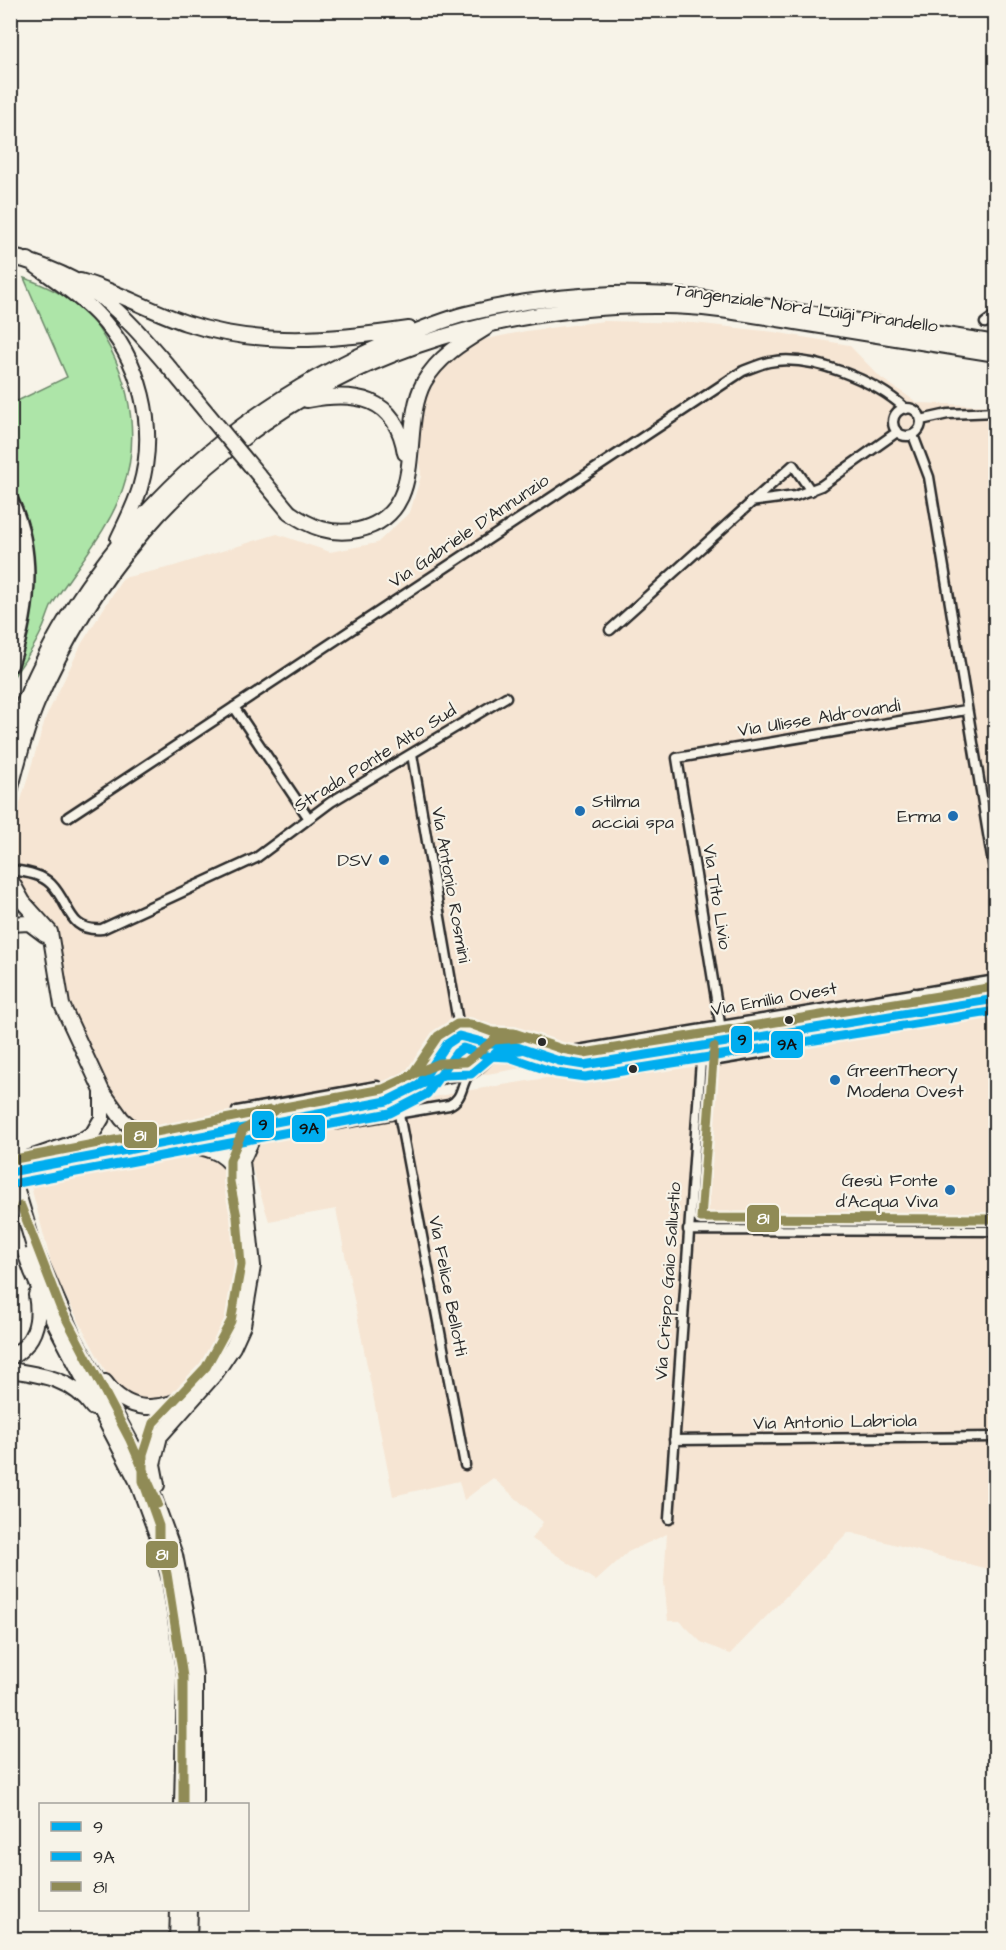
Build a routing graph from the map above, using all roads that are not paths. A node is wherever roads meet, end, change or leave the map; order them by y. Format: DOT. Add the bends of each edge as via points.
graph roads {
  1 [pos="10,256"];
  2 [pos="28,260"];
  3 [pos="80,281"];
  4 [pos="996,315"];
  5 [pos="496,322"];
  6 [pos="985,323"];
  7 [pos="429,326"];
  8 [pos="996,343"];
  9 [pos="996,354"];
  10 [pos="296,402"];
  11 [pos="906,409"];
  12 [pos="996,412"];
  13 [pos="921,420"];
  14 [pos="897,432"];
  15 [pos="913,435"];
  16 [pos="409,474"];
  17 [pos="811,490"];
  18 [pos="10,501"];
  19 [pos="749,502"];
  20 [pos="10,545"];
  21 [pos="111,555"];
  22 [pos="10,622"];
  23 [pos="610,630"];
  24 [pos="10,664"];
  25 [pos="506,697"];
  26 [pos="234,707"];
  27 [pos="966,710"];
  28 [pos="10,739"];
  29 [pos="412,754"];
  30 [pos="677,758"];
  31 [pos="10,790"];
  32 [pos="68,817"];
  33 [pos="309,817"];
  34 [pos="11,874"];
  35 [pos="996,882"];
  36 [pos="10,924"];
  37 [pos="53,950"];
  38 [pos="996,980"];
  39 [pos="914,993"];
  40 [pos="993,1001"];
  41 [pos="917,1011"];
  42 [pos="458,1022"];
  43 [pos="721,1027"];
  44 [pos="472,1038"];
  45 [pos="723,1042"];
  46 [pos="448,1045"];
  47 [pos="702,1046"];
  48 [pos="791,1048"];
  49 [pos="530,1051"];
  50 [pos="560,1053"];
  51 [pos="700,1063"];
  52 [pos="482,1064"];
  53 [pos="462,1076"];
  54 [pos="419,1085"];
  55 [pos="377,1086"];
  56 [pos="102,1091"];
  57 [pos="278,1104"];
  58 [pos="237,1111"];
  59 [pos="335,1111"];
  60 [pos="399,1114"];
  61 [pos="282,1120"];
  62 [pos="169,1143"];
  63 [pos="11,1170"];
  64 [pos="242,1181"];
  65 [pos="10,1210"];
  66 [pos="688,1230"];
  67 [pos="996,1231"];
  68 [pos="29,1248"];
  69 [pos="32,1272"];
  70 [pos="73,1336"];
  71 [pos="10,1358"];
  72 [pos="10,1370"];
  73 [pos="203,1388"];
  74 [pos="996,1437"];
  75 [pos="674,1440"];
  76 [pos="465,1465"];
  77 [pos="137,1481"];
  78 [pos="669,1519"];
  79 [pos="172,1545"];
  80 [pos="182,1803"];
  81 [pos="195,1803"];
  82 [pos="178,1911"];
  83 [pos="190,1911"];
  84 [pos="177,1940"];
  85 [pos="189,1940"];
  1 -- 2 [label="main road"];
  2 -- 3 [label="main road"];
  2 -- 21 [label="main road" via="82,300 116,335 134,371 146,409 147,452 140,490"];
  3 -- 7 [label="main road" via="186,323 246,337 312,340"];
  3 -- 16 [label="main road, bridge" via="102,296 173,372 289,512 304,523 346,533 363,529 377,522 400,500"];
  4 -- 6 [label="street"];
  5 -- 9 [label="main road, Tangenziale Nord Luigi Pirandello" via="575,310 689,307"];
  5 -- 10 [label="main road, Tangenziale Nord Luigi Pirandello" via="399,350"];
  5 -- 16 [label="main road" via="445,356 425,381 412,414"];
  7 -- 8 [label="main road, Tangenziale Nord Luigi Pirandello" via="476,312 537,302 615,294 663,295 719,299"];
  7 -- 21 [label="main road, Tangenziale Nord Luigi Pirandello" via="313,379 250,418 184,473"];
  10 -- 16 [label="main road" via="340,394 375,404 391,418 403,441"];
  10 -- 31 [label="main road, Tangenziale Nord Luigi Pirandello" via="192,481 103,581 61,652 36,705"];
  11 -- 13 [label="street" via="914,410"];
  11 -- 14 [label="street" via="898,412 894,420"];
  11 -- 26 [label="street, Via Gabriele D'Annunzio" via="864,381 839,370 788,361 771,361 743,370"];
  12 -- 13 [label="street" via="948,414"];
  13 -- 15 [label="street"];
  14 -- 15 [label="street"];
  14 -- 17 [label="street"];
  15 -- 27 [label="street" via="929,477"];
  17 -- 19 [label="street"];
  17 -- 19 [label="street" via="793,465"];
  18 -- 24 [label="highway" via="22,537 26,601"];
  19 -- 23 [label="street"];
  20 -- 22 [label="highway"];
  21 -- 28 [label="main road, Tangenziale Nord Luigi Pirandello" via="64,623"];
  25 -- 29 [label="street, Strada Ponte Alto Sud"];
  26 -- 32 [label="street, Via Gabriele D'Annunzio"];
  26 -- 33 [label="street"];
  27 -- 30 [label="street, Via Ulisse Aldrovandi"];
  27 -- 35 [label="street"];
  29 -- 33 [label="street, Strada Ponte Alto Sud"];
  29 -- 42 [label="street, Via Antonio Rosmini"];
  30 -- 43 [label="street, Via Tito Livio"];
  33 -- 34 [label="street, Strada Ponte Alto Sud" via="256,858 102,929 88,930 74,920 50,884 29,873"];
  34 -- 37 [label="main road" via="23,902 50,932"];
  36 -- 37 [label="main road" via="22,921 36,926"];
  37 -- 56 [label="main road" via="62,1005"];
  38 -- 39 [label="street, Via Emilia Ovest"];
  39 -- 41 [label="street"];
  39 -- 43 [label="street, Via Emilia Ovest"];
  40 -- 41 [label="main road, Via Emilia Ovest"];
  41 -- 45 [label="main road, Via Emilia Ovest"];
  42 -- 44 [label="street"];
  42 -- 46 [label="street"];
  43 -- 45 [label="street, Via Tito Livio"];
  43 -- 50 [label="street, Via Emilia Ovest"];
  44 -- 46 [label="main road"];
  44 -- 49 [label="main road, Via Emilia Ovest"];
  44 -- 52 [label="main road" via="483,1052"];
  45 -- 47 [label="main road, Via Emilia Ovest"];
  46 -- 53 [label="main road" via="446,1064"];
  46 -- 54 [label="main road"];
  47 -- 49 [label="main road, Via Emilia Ovest" via="584,1065"];
  47 -- 51 [label="street, Via Crispo Gaio Sallustio"];
  48 -- 51 [label="street"];
  49 -- 52 [label="main road, Via Emilia Ovest" via="512,1049 496,1053"];
  51 -- 66 [label="street, Via Crispo Gaio Sallustio"];
  52 -- 53 [label="main road"];
  53 -- 54 [label="main road" via="443,1075"];
  53 -- 60 [label="street" via="459,1098 449,1105"];
  54 -- 59 [label="main road" via="387,1101"];
  55 -- 57 [label="street"];
  56 -- 62 [label="main road" via="131,1127"];
  56 -- 63 [label="main road" via="102,1118 93,1133 30,1158"];
  57 -- 58 [label="street"];
  57 -- 61 [label="street"];
  59 -- 60 [label="street" via="337,1124"];
  59 -- 61 [label="main road"];
  60 -- 76 [label="street, Via Felice Bellotti"];
  61 -- 62 [label="main road"];
  61 -- 64 [label="main road" via="253,1137 242,1161"];
  62 -- 63 [label="main road"];
  62 -- 64 [label="main road" via="219,1152"];
  63 -- 68 [label="main road, bridge"];
  64 -- 73 [label="main road" via="253,1266 247,1308 233,1347"];
  65 -- 68 [label="main road"];
  66 -- 67 [label="street"];
  66 -- 75 [label="street, Via Crispo Gaio Sallustio"];
  68 -- 69 [label="main road"];
  68 -- 70 [label="main road"];
  69 -- 71 [label="main road" via="39,1315 37,1326 29,1342"];
  69 -- 77 [label="main road" via="64,1343"];
  70 -- 73 [label="main road" via="111,1391 135,1406 166,1407"];
  70 -- 79 [label="main road" via="140,1459"];
  72 -- 77 [label="main road" via="49,1377 79,1393 97,1414"];
  73 -- 79 [label="main road" via="163,1430 155,1451 154,1472 171,1524"];
  74 -- 75 [label="street, Via Antonio Labriola"];
  75 -- 78 [label="street, Via Crispo Gaio Sallustio"];
  77 -- 80 [label="main road" via="170,1581 185,1677"];
  79 -- 81 [label="main road" via="195,1676"];
  82 -- 84 [label="main road"];
  83 -- 85 [label="main road"];
}
